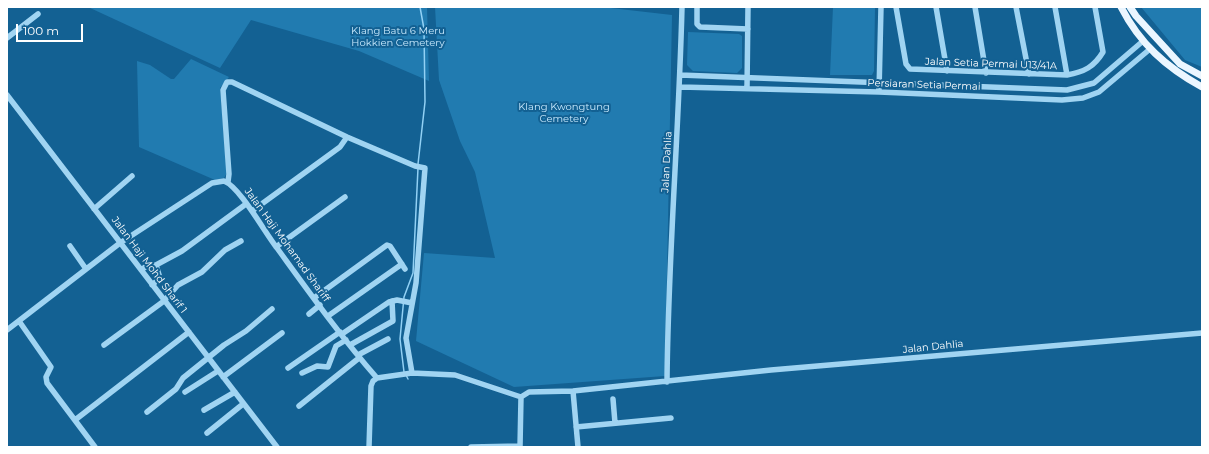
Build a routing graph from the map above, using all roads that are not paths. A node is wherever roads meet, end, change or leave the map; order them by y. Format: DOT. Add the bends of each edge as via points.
graph roads {
  1 [pos="682,7"];
  2 [pos="697,7"];
  3 [pos="748,7"];
  4 [pos="882,7"];
  5 [pos="896,7"];
  6 [pos="936,7"];
  7 [pos="975,7"];
  8 [pos="1016,7"];
  9 [pos="1055,7"];
  10 [pos="1094,7"];
  11 [pos="1121,7"];
  12 [pos="1130,7"];
  13 [pos="38,14"];
  14 [pos="1136,16"];
  15 [pos="748,29"];
  16 [pos="7,38"];
  17 [pos="1147,44"];
  18 [pos="1180,64"];
  19 [pos="947,71"];
  20 [pos="986,72"];
  21 [pos="1028,74"];
  22 [pos="680,75"];
  23 [pos="1067,75"];
  24 [pos="1202,76"];
  25 [pos="747,77"];
  26 [pos="879,83"];
  27 [pos="680,87"];
  28 [pos="1202,87"];
  29 [pos="747,88"];
  30 [pos="879,92"];
  31 [pos="7,95"];
  32 [pos="347,137"];
  33 [pos="132,176"];
  34 [pos="228,182"];
  35 [pos="345,197"];
  36 [pos="246,204"];
  37 [pos="94,209"];
  38 [pos="252,211"];
  39 [pos="241,241"];
  40 [pos="120,243"];
  41 [pos="70,246"];
  42 [pos="276,247"];
  43 [pos="156,265"];
  44 [pos="86,269"];
  45 [pos="141,270"];
  46 [pos="152,285"];
  47 [pos="314,298"];
  48 [pos="164,300"];
  49 [pos="392,301"];
  50 [pos="407,302"];
  51 [pos="320,305"];
  52 [pos="272,309"];
  53 [pos="308,314"];
  54 [pos="328,316"];
  55 [pos="19,320"];
  56 [pos="8,328"];
  57 [pos="189,332"];
  58 [pos="282,332"];
  59 [pos="341,333"];
  60 [pos="1202,333"];
  61 [pos="388,339"];
  62 [pos="348,342"];
  63 [pos="104,345"];
  64 [pos="358,357"];
  65 [pos="209,358"];
  66 [pos="288,368"];
  67 [pos="218,371"];
  68 [pos="302,373"];
  69 [pos="408,374"];
  70 [pos="223,376"];
  71 [pos="377,378"];
  72 [pos="666,382"];
  73 [pos="573,391"];
  74 [pos="185,392"];
  75 [pos="235,392"];
  76 [pos="521,397"];
  77 [pos="613,399"];
  78 [pos="243,404"];
  79 [pos="299,406"];
  80 [pos="204,410"];
  81 [pos="147,412"];
  82 [pos="671,418"];
  83 [pos="74,420"];
  84 [pos="615,423"];
  85 [pos="576,427"];
  86 [pos="207,433"];
  87 [pos="95,447"];
  88 [pos="277,447"];
  89 [pos="369,447"];
  90 [pos="471,447"];
  91 [pos="520,447"];
  92 [pos="578,447"];
  1 -- 22 [label="street, Jalan Dahlia"];
  2 -- 15 [label="street" via="697,24 700,27"];
  3 -- 15 [label="street"];
  4 -- 26 [label="street"];
  5 -- 19 [label="street, Jalan Setia Permai U13/41A" via="908,67 914,70"];
  6 -- 19 [label="street"];
  7 -- 20 [label="street"];
  8 -- 21 [label="street"];
  9 -- 23 [label="street"];
  10 -- 23 [label="street, Jalan Setia Permai U13/41A" via="1103,52 1093,65 1084,71"];
  11 -- 17 [label="main road"];
  12 -- 14 [label="main road"];
  13 -- 16 [label="street"];
  14 -- 17 [label="main road"];
  14 -- 18 [label="main road"];
  15 -- 25 [label="street"];
  17 -- 18 [label="main road" via="1154,43"];
  17 -- 26 [label="street, Persiaran Setia Permai" via="1094,83 1067,90"];
  17 -- 28 [label="main road" via="1176,72"];
  17 -- 30 [label="street, Persiaran Setia Permai" via="1099,92 1083,98 1062,100"];
  18 -- 24 [label="main road"];
  19 -- 20 [label="street, Jalan Setia Permai U13/41A"];
  20 -- 21 [label="street, Jalan Setia Permai U13/41A"];
  21 -- 23 [label="street, Jalan Setia Permai U13/41A"];
  22 -- 25 [label="street, Persiaran Setia Permai"];
  22 -- 27 [label="street, Jalan Dahlia"];
  25 -- 26 [label="street, Persiaran Setia Permai"];
  25 -- 29 [label="street"];
  26 -- 30 [label="street"];
  27 -- 29 [label="street, Persiaran Setia Permai"];
  27 -- 72 [label="street, Jalan Dahlia" via="668,284"];
  29 -- 30 [label="street, Persiaran Setia Permai"];
  31 -- 37 [label="street, Jalan Haji Mohd Sharif 1"];
  32 -- 34 [label="street" via="237,83 228,82 223,90 222,99"];
  32 -- 38 [label="street" via="340,147"];
  32 -- 50 [label="street" via="417,167 425,168 416,283"];
  33 -- 37 [label="street"];
  34 -- 36 [label="street, Jalan Haji Mohamad Shariff"];
  34 -- 40 [label="street" via="212,183"];
  35 -- 42 [label="street"];
  36 -- 38 [label="street, Jalan Haji Mohamad Shariff"];
  36 -- 43 [label="street" via="186,249"];
  37 -- 40 [label="street, Jalan Haji Mohd Sharif 1"];
  38 -- 42 [label="street, Jalan Haji Mohamad Shariff"];
  39 -- 48 [label="street" via="225,250 192,279 178,285"];
  40 -- 44 [label="street"];
  40 -- 45 [label="street, Jalan Haji Mohd Sharif 1"];
  41 -- 44 [label="street"];
  42 -- 47 [label="street, Jalan Haji Mohamad Shariff"];
  43 -- 45 [label="street" via="148,265"];
  43 -- 46 [label="street" via="160,278"];
  44 -- 55 [label="street"];
  45 -- 46 [label="street, Jalan Haji Mohd Sharif 1"];
  46 -- 48 [label="street, Jalan Haji Mohd Sharif 1"];
  47 -- 51 [label="street, Jalan Haji Mohamad Shariff"];
  47 -- 54 [label="street" via="390,246 403,266"];
  48 -- 57 [label="street, Jalan Haji Mohd Sharif 1"];
  48 -- 63 [label="street"];
  49 -- 50 [label="street"];
  49 -- 59 [label="street"];
  49 -- 62 [label="street" via="393,321"];
  50 -- 69 [label="street"];
  51 -- 53 [label="street"];
  51 -- 54 [label="street, Jalan Haji Mohamad Shariff"];
  52 -- 65 [label="street"];
  54 -- 59 [label="street, Jalan Haji Mohamad Shariff"];
  55 -- 56 [label="street"];
  55 -- 83 [label="street" via="51,367 46,377 47,383"];
  57 -- 65 [label="street, Jalan Haji Mohd Sharif 1"];
  57 -- 83 [label="street"];
  58 -- 70 [label="street"];
  59 -- 62 [label="street, Jalan Haji Mohamad Shariff"];
  59 -- 66 [label="street"];
  60 -- 72 [label="street, Jalan Dahlia" via="771,370"];
  61 -- 64 [label="street"];
  62 -- 64 [label="street, Jalan Haji Mohamad Shariff"];
  62 -- 68 [label="street" via="336,346 328,368 317,366"];
  64 -- 71 [label="street, Jalan Haji Mohamad Shariff"];
  64 -- 79 [label="street"];
  65 -- 67 [label="street, Jalan Haji Mohd Sharif 1"];
  65 -- 81 [label="street"];
  67 -- 70 [label="street, Jalan Haji Mohd Sharif 1"];
  67 -- 74 [label="street"];
  69 -- 71 [label="street"];
  69 -- 76 [label="street" via="455,375"];
  70 -- 75 [label="street, Jalan Haji Mohd Sharif 1"];
  71 -- 89 [label="street" via="371,386"];
  72 -- 73 [label="street, Jalan Dahlia"];
  73 -- 76 [label="street, Jalan Dahlia" via="529,392"];
  73 -- 85 [label="street"];
  75 -- 78 [label="street, Jalan Haji Mohd Sharif 1"];
  75 -- 80 [label="street"];
  76 -- 91 [label="street"];
  77 -- 84 [label="street"];
  78 -- 86 [label="street"];
  78 -- 88 [label="street, Jalan Haji Mohd Sharif 1"];
  82 -- 84 [label="street"];
  83 -- 87 [label="street"];
  84 -- 85 [label="street"];
  85 -- 92 [label="street"];
  90 -- 91 [label="street"];
}
